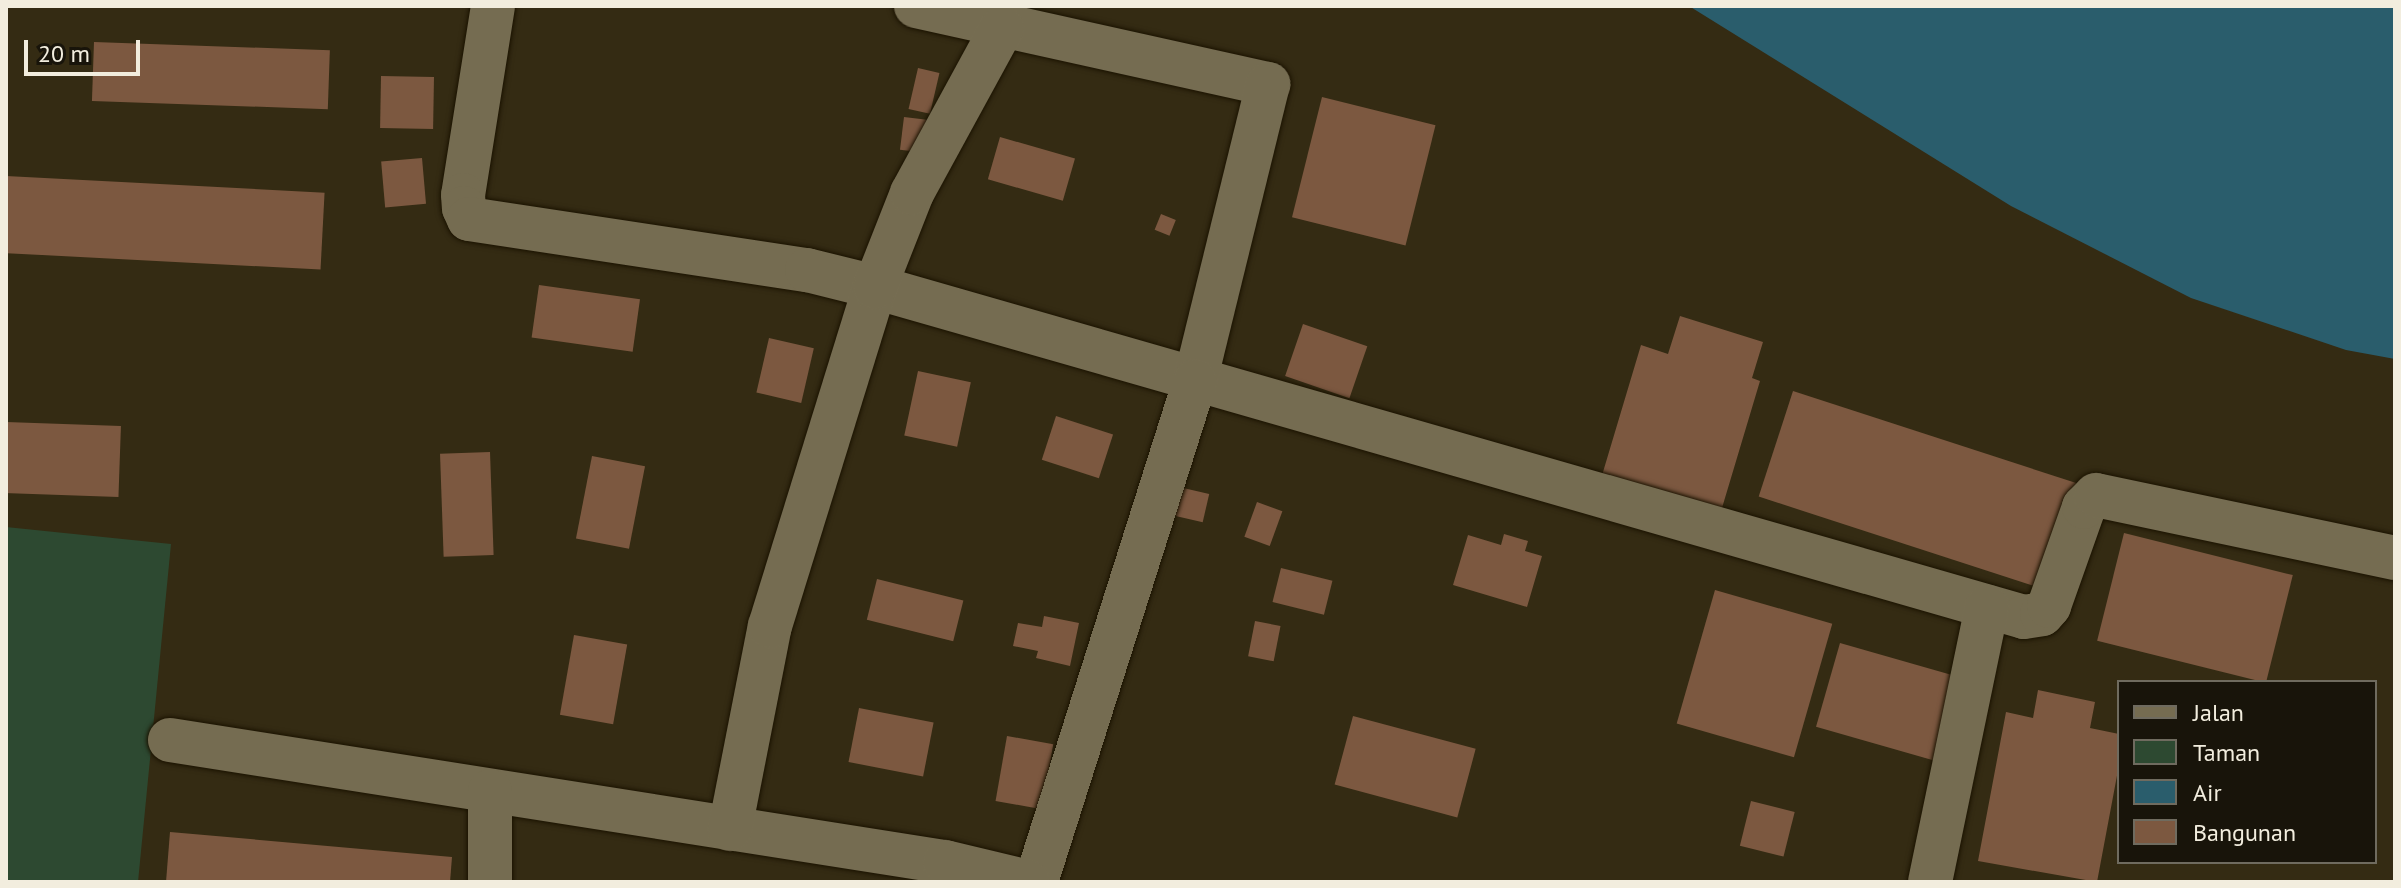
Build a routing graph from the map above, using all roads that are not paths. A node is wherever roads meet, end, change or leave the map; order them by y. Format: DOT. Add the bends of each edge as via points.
graph roads {
  1 [pos="493,6"];
  2 [pos="916,6"];
  3 [pos="1002,28"];
  4 [pos="875,287"];
  5 [pos="1195,381"];
  6 [pos="2395,558"];
  7 [pos="1987,607"];
  8 [pos="170,740"];
  9 [pos="490,791"];
  10 [pos="730,829"];
  11 [pos="490,882"];
  12 [pos="1028,882"];
  13 [pos="1036,882"];
  14 [pos="1930,882"];
  1 -- 4 [label="street" via="463,195 469,219 807,270"];
  2 -- 3 [label="street"];
  3 -- 4 [label="street" via="912,193"];
  3 -- 5 [label="street" via="1268,84"];
  4 -- 5 [label="street"];
  4 -- 10 [label="street" via="770,626"];
  5 -- 7 [label="street"];
  5 -- 13 [label="street"];
  6 -- 7 [label="street" via="2096,495 2084,507 2042,614 2024,617"];
  7 -- 14 [label="street"];
  8 -- 9 [label="street"];
  9 -- 10 [label="street"];
  9 -- 11 [label="street"];
  10 -- 12 [label="street" via="945,862"];
}
